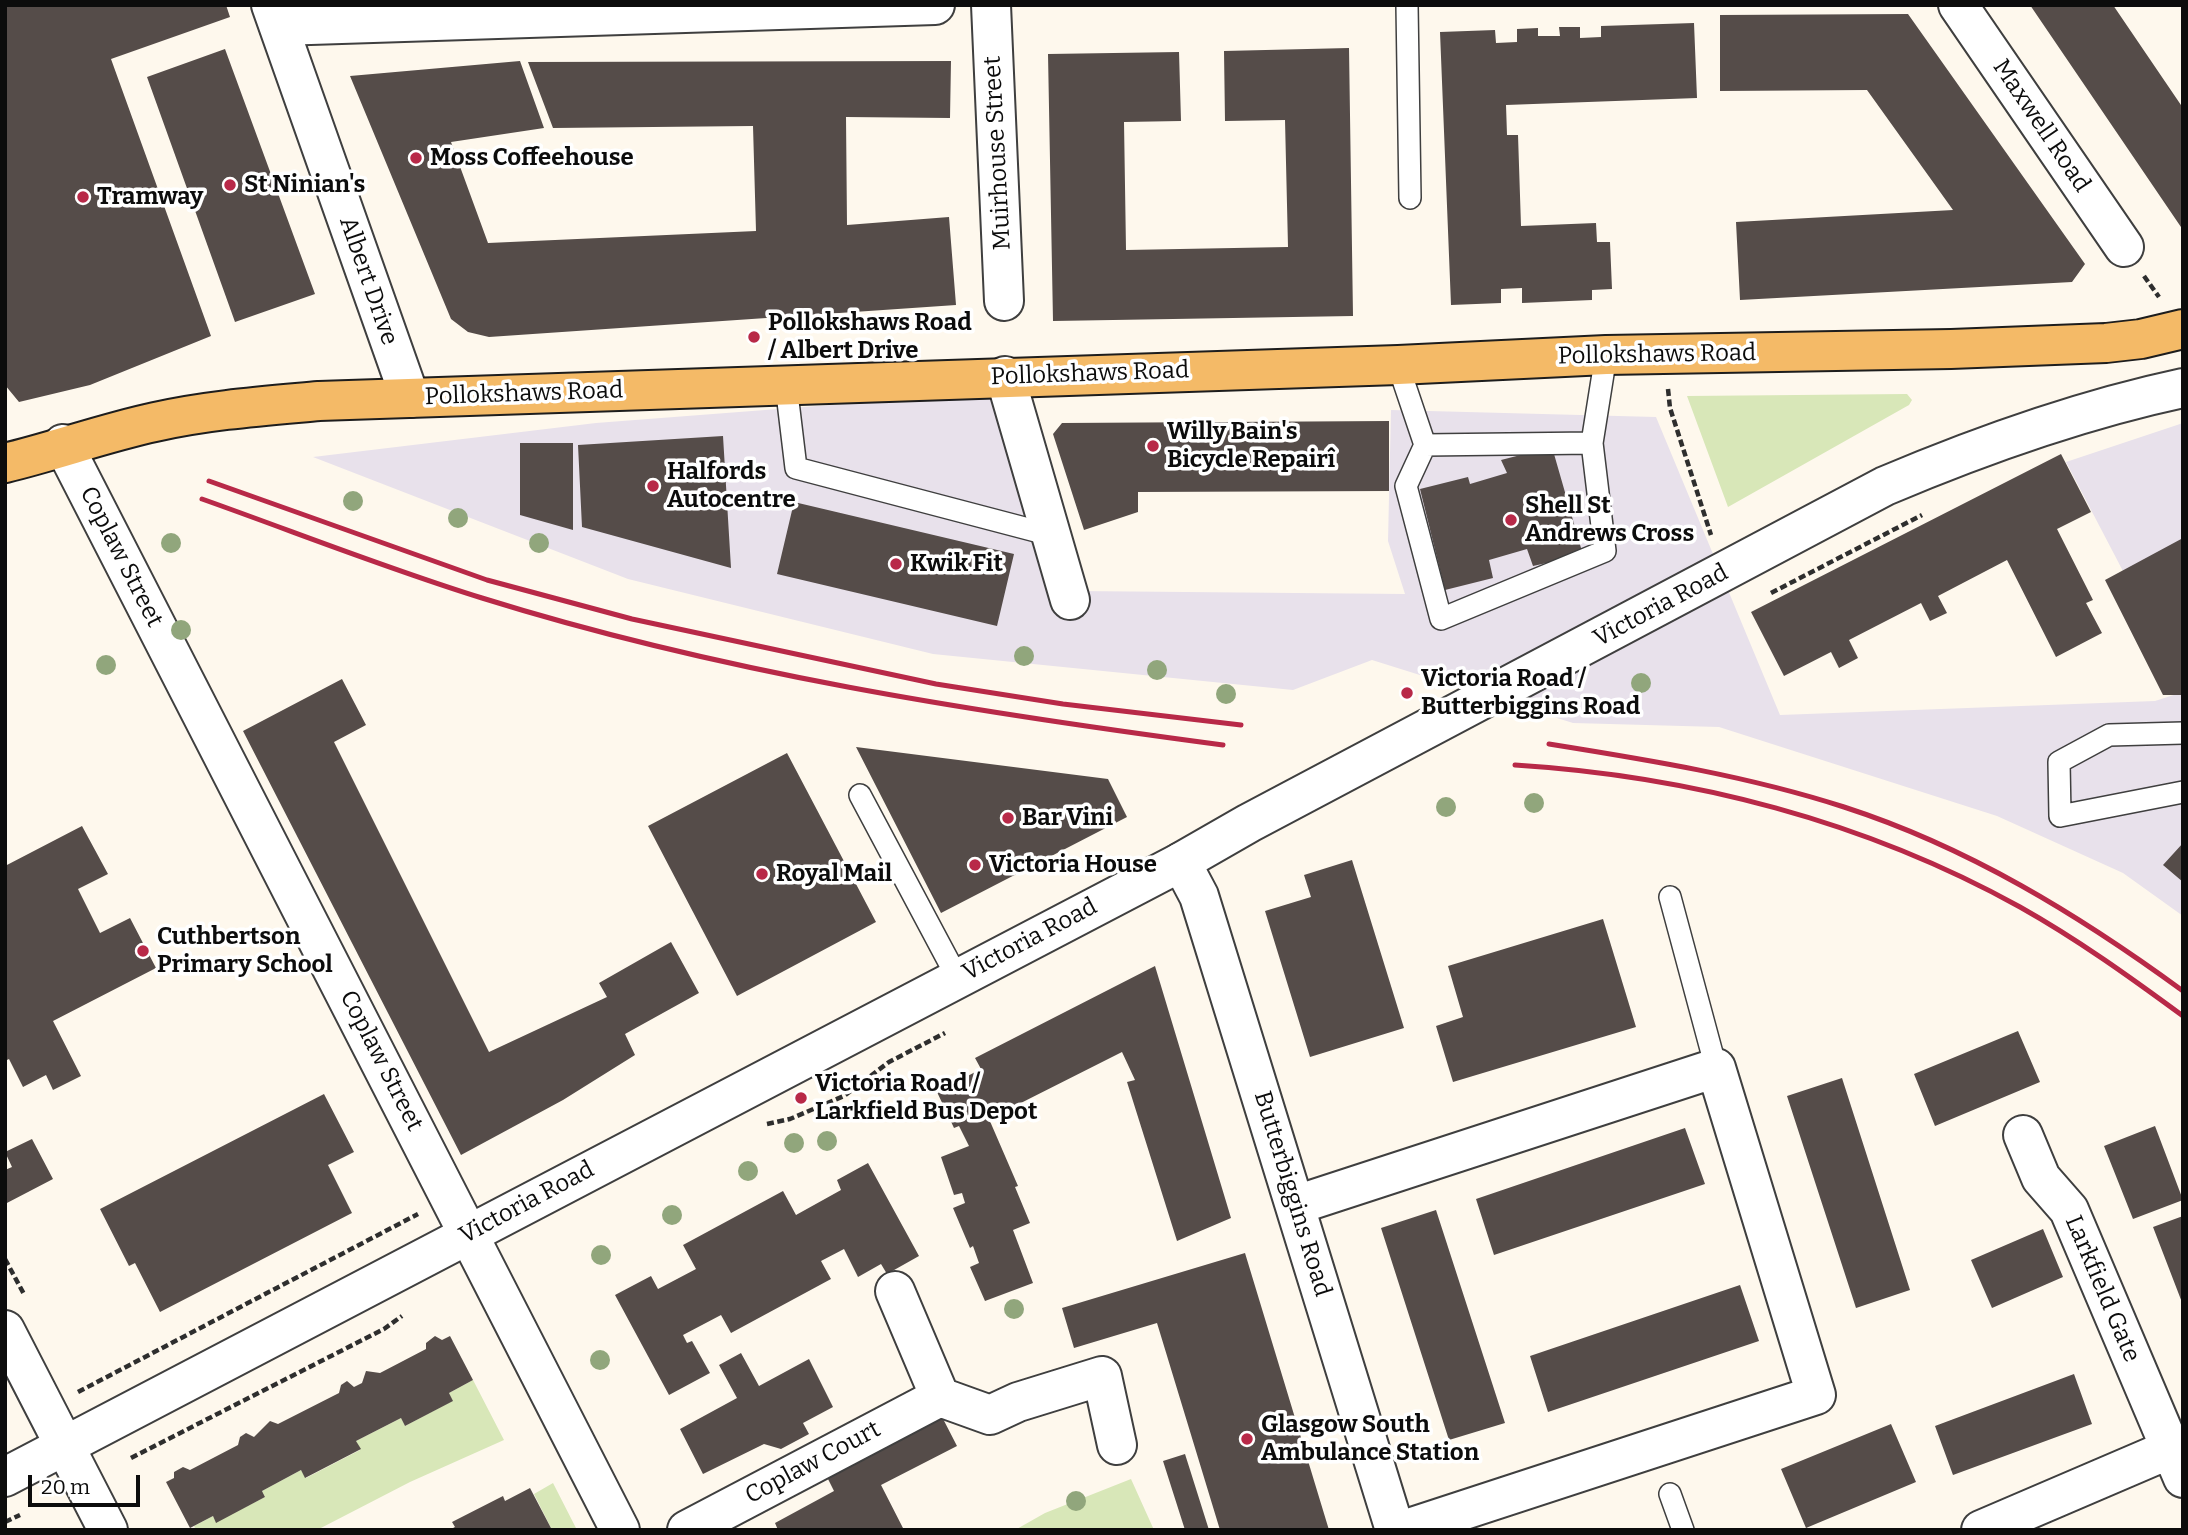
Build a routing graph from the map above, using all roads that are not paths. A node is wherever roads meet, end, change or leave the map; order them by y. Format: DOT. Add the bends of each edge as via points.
graph roads {
  1 [pos="935,5"];
  2 [pos="991,5"];
  3 [pos="1407,5"];
  4 [pos="1958,5"];
  5 [pos="275,16"];
  6 [pos="1409,198"];
  7 [pos="2124,247"];
  8 [pos="1004,301"];
  9 [pos="2182,329"];
  10 [pos="1606,355"];
  11 [pos="1398,365"];
  12 [pos="1005,376"];
  13 [pos="786,384"];
  14 [pos="2183,388"];
  15 [pos="410,398"];
  16 [pos="1592,443"];
  17 [pos="63,444"];
  18 [pos="1425,444"];
  19 [pos="7,458"];
  20 [pos="1051,535"];
  21 [pos="1070,600"];
  22 [pos="2183,733"];
  23 [pos="2183,792"];
  24 [pos="860,795"];
  25 [pos="1181,862"];
  26 [pos="1670,897"];
  27 [pos="958,979"];
  28 [pos="1716,1068"];
  29 [pos="2023,1135"];
  30 [pos="1296,1205"];
  31 [pos="469,1233"];
  32 [pos="895,1290"];
  33 [pos="5,1330"];
  34 [pos="940,1397"];
  35 [pos="1117,1445"];
  36 [pos="65,1446"];
  37 [pos="2177,1464"];
  38 [pos="5,1477"];
  39 [pos="1670,1494"];
  40 [pos="108,1530"];
  41 [pos="620,1530"];
  42 [pos="687,1530"];
  43 [pos="1395,1530"];
  44 [pos="1403,1530"];
  45 [pos="1684,1530"];
  46 [pos="1981,1530"];
  1 -- 5 [label="street"];
  2 -- 8 [label="street, Muirhouse Street"];
  3 -- 6 [label="lane"];
  4 -- 7 [label="street, Maxwell Road"];
  5 -- 15 [label="street, Albert Drive"];
  9 -- 10 [label="main road, Pollokshaws Road" via="2141,339 2093,343"];
  10 -- 11 [label="main road, Pollokshaws Road"];
  10 -- 16 [label="lane"];
  11 -- 12 [label="main road, Pollokshaws Road"];
  11 -- 18 [label="lane"];
  12 -- 13 [label="main road, Pollokshaws Road"];
  12 -- 20 [label="street"];
  13 -- 15 [label="main road, Pollokshaws Road"];
  13 -- 20 [label="lane" via="796,468"];
  14 -- 25 [label="street, Victoria Road" via="2117,402 1967,451 1885,486"];
  15 -- 17 [label="main road, Pollokshaws Road" via="236,408"];
  16 -- 18 [label="lane"];
  16 -- 18 [label="lane" via="1605,551 1441,619 1406,486"];
  17 -- 19 [label="main road, Pollokshaws Road"];
  17 -- 31 [label="street, Coplaw Street"];
  20 -- 21 [label="street"];
  22 -- 23 [label="lane" via="2109,734 2059,762 2060,816"];
  24 -- 27 [label="lane"];
  25 -- 27 [label="street, Victoria Road"];
  25 -- 30 [label="street, Butterbiggins Road" via="1199,896"];
  26 -- 28 [label="lane"];
  27 -- 31 [label="street, Victoria Road"];
  28 -- 30 [label="street"];
  28 -- 44 [label="street" via="1816,1395"];
  29 -- 37 [label="street, Larkfield Gate" via="2041,1178 2069,1210"];
  30 -- 43 [label="street, Butterbiggins Road"];
  31 -- 36 [label="street, Victoria Road"];
  31 -- 41 [label="street, Coplaw Street"];
  32 -- 34 [label="street"];
  33 -- 36 [label="street"];
  34 -- 35 [label="street" via="990,1415 1102,1376"];
  34 -- 42 [label="street, Coplaw Court"];
  36 -- 38 [label="street, Victoria Road"];
  36 -- 40 [label="street"];
  37 -- 46 [label="street, Larkfield Gate"];
  39 -- 45 [label="lane"];
}
